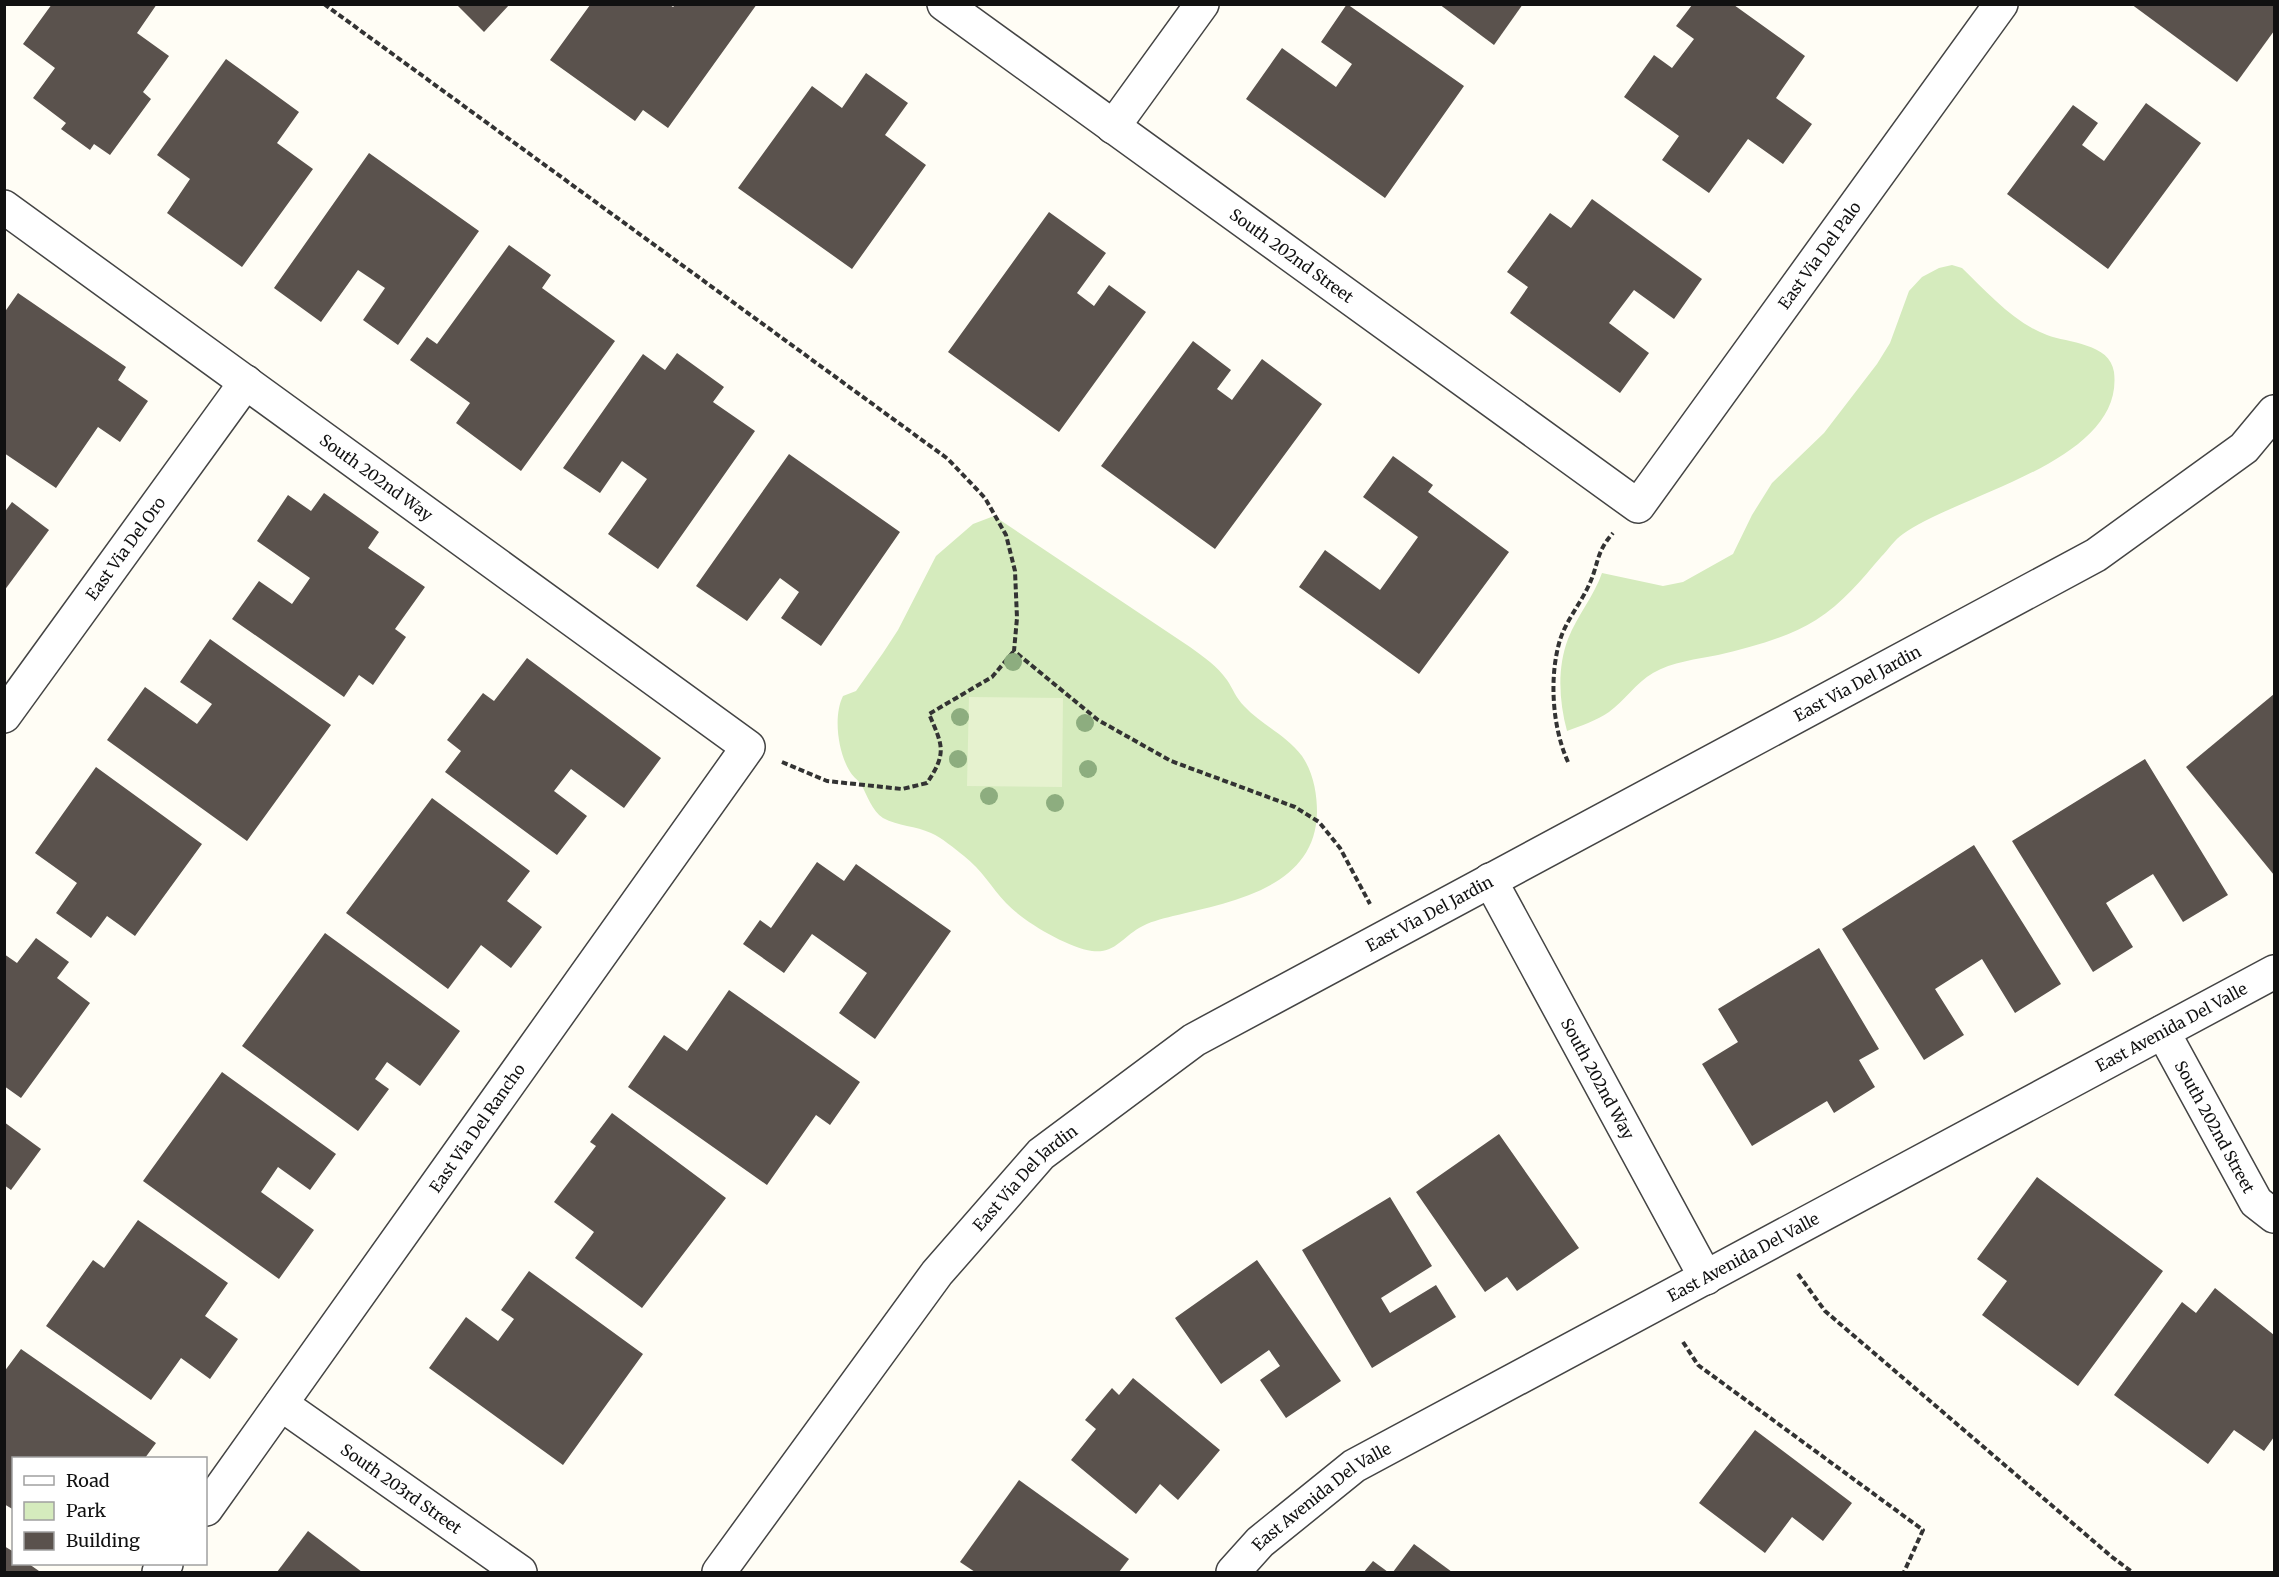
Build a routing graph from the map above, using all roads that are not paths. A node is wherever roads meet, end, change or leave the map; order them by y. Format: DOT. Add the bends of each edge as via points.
graph roads {
  1 [pos="944,4"];
  2 [pos="1202,4"];
  3 [pos="2001,4"];
  4 [pos="1113,127"];
  5 [pos="4,207"];
  6 [pos="246,382"];
  7 [pos="2274,412"];
  8 [pos="1638,506"];
  9 [pos="4,716"];
  10 [pos="748,747"];
  11 [pos="1490,880"];
  12 [pos="2274,972"];
  13 [pos="2163,1032"];
  14 [pos="2274,1216"];
  15 [pos="1706,1278"];
  16 [pos="281,1404"];
  17 [pos="207,1508"];
  18 [pos="520,1572"];
  19 [pos="719,1572"];
  20 [pos="1233,1572"];
  1 -- 4 [label="street, South 202nd Street"];
  2 -- 4 [label="street"];
  3 -- 8 [label="street, East Via Del Palo"];
  4 -- 8 [label="street, South 202nd Street"];
  5 -- 6 [label="street, South 202nd Way"];
  6 -- 9 [label="street, East Via Del Oro"];
  6 -- 10 [label="street, South 202nd Way"];
  7 -- 11 [label="street, East Via Del Jardin" via="2244,448 2096,555"];
  10 -- 16 [label="street, East Via Del Rancho"];
  11 -- 15 [label="street, South 202nd Way"];
  11 -- 19 [label="street, East Via Del Jardin" via="1194,1040 1041,1154 937,1273"];
  12 -- 13 [label="street, East Avenida Del Valle"];
  13 -- 14 [label="street, South 202nd Street" via="2256,1202"];
  13 -- 15 [label="street, East Avenida Del Valle"];
  15 -- 20 [label="street, East Avenida Del Valle" via="1354,1466 1260,1542"];
  16 -- 17 [label="street, East Via Del Rancho"];
  16 -- 18 [label="street, South 203rd Street"];
}
